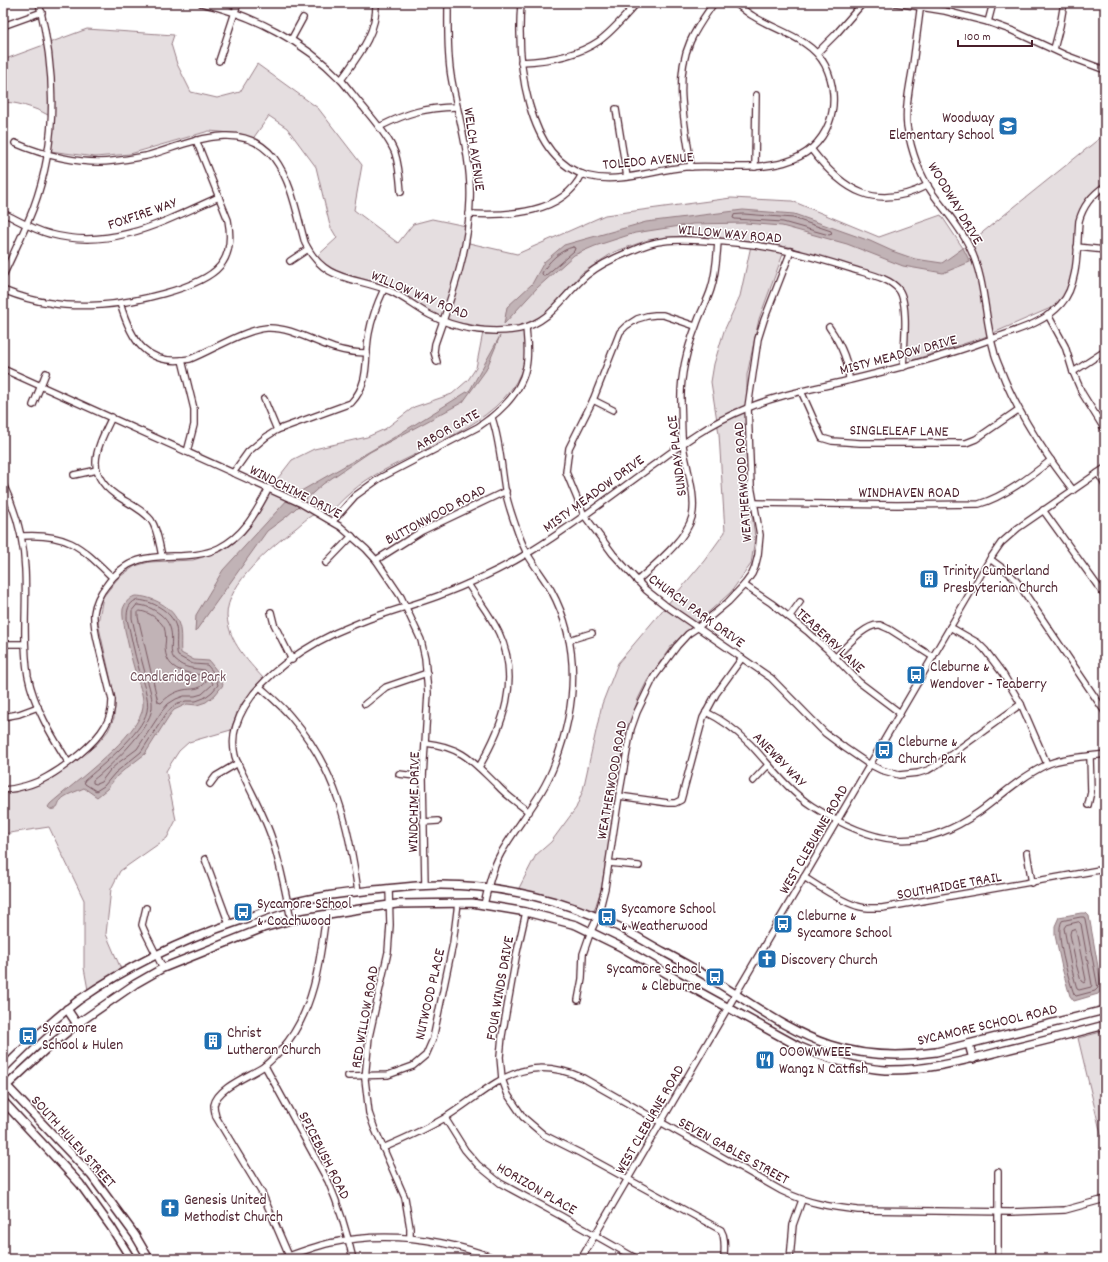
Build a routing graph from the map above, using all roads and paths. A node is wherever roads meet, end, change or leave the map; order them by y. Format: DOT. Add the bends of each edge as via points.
graph roads {
  1 [pos="39,3"];
  2 [pos="201,3"];
  3 [pos="238,3"];
  4 [pos="376,3"];
  5 [pos="448,3"];
  6 [pos="521,3"];
  7 [pos="622,3"];
  8 [pos="636,3"];
  9 [pos="714,3"];
  10 [pos="735,3"];
  11 [pos="863,3"];
  12 [pos="896,3"];
  13 [pos="993,3"];
  14 [pos="1064,3"];
  15 [pos="921,5"];
  16 [pos="630,10"];
  17 [pos="42,12"];
  18 [pos="235,13"];
  19 [pos="303,18"];
  20 [pos="988,22"];
  21 [pos="3,26"];
  22 [pos="291,40"];
  23 [pos="1054,49"];
  24 [pos="817,53"];
  25 [pos="219,61"];
  26 [pos="521,62"];
  27 [pos="1105,70"];
  28 [pos="341,80"];
  29 [pos="756,95"];
  30 [pos="457,107"];
  31 [pos="616,110"];
  32 [pos="379,127"];
  33 [pos="196,140"];
  34 [pos="15,143"];
  35 [pos="811,149"];
  36 [pos="48,154"];
  37 [pos="692,167"];
  38 [pos="755,167"];
  39 [pos="582,174"];
  40 [pos="627,177"];
  41 [pos="928,185"];
  42 [pos="1105,186"];
  43 [pos="401,192"];
  44 [pos="219,197"];
  45 [pos="3,213"];
  46 [pos="469,214"];
  47 [pos="26,224"];
  48 [pos="718,241"];
  49 [pos="1077,247"];
  50 [pos="308,249"];
  51 [pos="1105,250"];
  52 [pos="791,251"];
  53 [pos="290,261"];
  54 [pos="3,276"];
  55 [pos="384,289"];
  56 [pos="3,290"];
  57 [pos="120,303"];
  58 [pos="1048,315"];
  59 [pos="443,320"];
  60 [pos="695,326"];
  61 [pos="526,327"];
  62 [pos="829,327"];
  63 [pos="991,339"];
  64 [pos="1105,351"];
  65 [pos="367,353"];
  66 [pos="182,360"];
  67 [pos="437,362"];
  68 [pos="903,367"];
  69 [pos="3,369"];
  70 [pos="1073,372"];
  71 [pos="46,373"];
  72 [pos="850,380"];
  73 [pos="41,386"];
  74 [pos="801,391"];
  75 [pos="264,399"];
  76 [pos="593,400"];
  77 [pos="33,405"];
  78 [pos="748,407"];
  79 [pos="613,410"];
  80 [pos="1018,410"];
  81 [pos="112,417"];
  82 [pos="492,418"];
  83 [pos="277,430"];
  84 [pos="1105,430"];
  85 [pos="683,444"];
  86 [pos="187,452"];
  87 [pos="1051,460"];
  88 [pos="1105,468"];
  89 [pos="97,470"];
  90 [pos="232,473"];
  91 [pos="1098,473"];
  92 [pos="74,475"];
  93 [pos="3,484"];
  94 [pos="1105,485"];
  95 [pos="269,488"];
  96 [pos="1073,490"];
  97 [pos="506,491"];
  98 [pos="754,503"];
  99 [pos="1043,510"];
  100 [pos="584,515"];
  101 [pos="333,521"];
  102 [pos="22,536"];
  103 [pos="352,536"];
  104 [pos="527,554"];
  105 [pos="162,556"];
  106 [pos="990,559"];
  107 [pos="376,560"];
  108 [pos="326,563"];
  109 [pos="112,577"];
  110 [pos="637,581"];
  111 [pos="468,584"];
  112 [pos="744,585"];
  113 [pos="1105,596"];
  114 [pos="800,602"];
  115 [pos="404,607"];
  116 [pos="271,612"];
  117 [pos="789,617"];
  118 [pos="950,627"];
  119 [pos="698,628"];
  120 [pos="592,633"];
  121 [pos="570,640"];
  122 [pos="3,644"];
  123 [pos="24,644"];
  124 [pos="933,657"];
  125 [pos="742,658"];
  126 [pos="835,658"];
  127 [pos="292,660"];
  128 [pos="427,673"];
  129 [pos="260,687"];
  130 [pos="365,704"];
  131 [pos="1021,704"];
  132 [pos="38,707"];
  133 [pos="706,712"];
  134 [pos="1105,712"];
  135 [pos="900,713"];
  136 [pos="3,716"];
  137 [pos="425,744"];
  138 [pos="1105,754"];
  139 [pos="1090,756"];
  140 [pos="68,762"];
  141 [pos="238,763"];
  142 [pos="870,764"];
  143 [pos="1047,764"];
  144 [pos="768,765"];
  145 [pos="479,767"];
  146 [pos="399,774"];
  147 [pos="423,777"];
  148 [pos="753,781"];
  149 [pos="210,784"];
  150 [pos="3,790"];
  151 [pos="619,796"];
  152 [pos="1088,805"];
  153 [pos="529,812"];
  154 [pos="837,820"];
  155 [pos="423,822"];
  156 [pos="438,822"];
  157 [pos="1027,853"];
  158 [pos="205,859"];
  159 [pos="609,863"];
  160 [pos="639,866"];
  161 [pos="1105,869"];
  162 [pos="804,877"];
  163 [pos="1032,883"];
  164 [pos="425,886"];
  165 [pos="389,889"];
  166 [pos="488,889"];
  167 [pos="358,892"];
  168 [pos="458,903"];
  169 [pos="288,904"];
  170 [pos="391,905"];
  171 [pos="484,905"];
  172 [pos="146,908"];
  173 [pos="526,912"];
  174 [pos="326,914"];
  175 [pos="597,917"];
  176 [pos="291,920"];
  177 [pos="229,924"];
  178 [pos="591,931"];
  179 [pos="156,955"];
  180 [pos="163,968"];
  181 [pos="736,995"];
  182 [pos="578,1000"];
  183 [pos="728,1007"];
  184 [pos="67,1009"];
  185 [pos="1105,1010"];
  186 [pos="77,1024"];
  187 [pos="1105,1025"];
  188 [pos="969,1044"];
  189 [pos="973,1059"];
  190 [pos="265,1066"];
  191 [pos="3,1069"];
  192 [pos="348,1076"];
  193 [pos="365,1076"];
  194 [pos="502,1079"];
  195 [pos="4,1086"];
  196 [pos="3,1101"];
  197 [pos="445,1118"];
  198 [pos="661,1123"];
  199 [pos="383,1148"];
  200 [pos="998,1172"];
  201 [pos="91,1175"];
  202 [pos="628,1179"];
  203 [pos="80,1184"];
  204 [pos="1105,1199"];
  205 [pos="802,1200"];
  206 [pos="998,1211"];
  207 [pos="596,1235"];
  208 [pos="410,1238"];
  209 [pos="349,1240"];
  210 [pos="289,1256"];
  211 [pos="131,1259"];
  212 [pos="149,1259"];
  213 [pos="281,1259"];
  214 [pos="353,1259"];
  215 [pos="497,1259"];
  216 [pos="581,1259"];
  217 [pos="637,1259"];
  218 [pos="724,1259"];
  219 [pos="790,1259"];
  220 [pos="998,1259"];
  1 -- 17 [label="street"];
  2 -- 18 [label="street"];
  3 -- 18 [label="street"];
  4 -- 28 [label="street" via="370,36 365,47"];
  5 -- 30 [label="street, WELCH AVENUE" via="451,74"];
  6 -- 26 [label="street, TOLEDO AVENUE"];
  7 -- 16 [label="street"];
  8 -- 16 [label="street"];
  9 -- 37 [label="street" via="698,25 682,69 681,83"];
  10 -- 24 [label="street"];
  11 -- 24 [label="street"];
  12 -- 15 [label="street"];
  13 -- 20 [label="street"];
  14 -- 23 [label="street"];
  15 -- 20 [label="street"];
  15 -- 41 [label="street, WOODWAY DRIVE" via="907,122 914,156"];
  16 -- 26 [label="street" via="610,32 582,50 550,59"];
  17 -- 21 [label="street"];
  17 -- 36 [label="street" via="53,84"];
  18 -- 22 [label="street"];
  18 -- 25 [label="street"];
  19 -- 22 [label="street"];
  20 -- 23 [label="street"];
  22 -- 28 [label="street"];
  23 -- 27 [label="street"];
  24 -- 35 [label="street" via="830,76 833,106 827,128"];
  26 -- 39 [label="street, TOLEDO AVENUE" via="524,84 545,144 566,165"];
  28 -- 32 [label="street"];
  29 -- 38 [label="street"];
  30 -- 32 [label="street" via="418,111"];
  30 -- 46 [label="street, WELCH AVENUE" via="468,163"];
  31 -- 40 [label="street"];
  32 -- 43 [label="street" via="395,153"];
  33 -- 36 [label="street, WILLOW WAY ROAD" via="146,156 112,162 77,160"];
  33 -- 44 [label="street"];
  33 -- 50 [label="street, WILLOW WAY ROAD" via="205,137 235,136 256,143 266,150 285,176"];
  34 -- 36 [label="street, WILLOW WAY ROAD"];
  35 -- 38 [label="street, TOLEDO AVENUE" via="783,164"];
  35 -- 41 [label="street" via="836,178 855,191 876,197 889,197 904,195"];
  36 -- 47 [label="street" via="33,209"];
  37 -- 38 [label="street, TOLEDO AVENUE"];
  37 -- 40 [label="street, TOLEDO AVENUE"];
  39 -- 40 [label="street, TOLEDO AVENUE" via="610,178"];
  39 -- 46 [label="street" via="570,192 551,204 508,214"];
  41 -- 63 [label="street, WOODWAY DRIVE" via="970,247 978,268"];
  42 -- 49 [label="street, MISTY MEADOW DRIVE" via="1092,197 1081,214"];
  44 -- 47 [label="street, FOXFIRE WAY" via="133,232 102,239 63,237 48,234"];
  44 -- 57 [label="street" via="230,231 227,252 219,267 212,274 185,287"];
  45 -- 47 [label="street, FOXFIRE WAY"];
  46 -- 59 [label="street, WELCH AVENUE" via="462,259"];
  47 -- 54 [label="street"];
  48 -- 52 [label="street, WILLOW WAY ROAD"];
  48 -- 60 [label="street, SUNDAY PLACE" via="710,290"];
  48 -- 61 [label="street, WILLOW WAY ROAD" via="662,241 611,259 587,275 546,318"];
  49 -- 51 [label="street"];
  49 -- 58 [label="street, MISTY MEADOW DRIVE" via="1068,295"];
  50 -- 53 [label="street"];
  50 -- 55 [label="street, WILLOW WAY ROAD" via="324,268 332,273"];
  52 -- 68 [label="street, WILLOW WAY ROAD" via="879,278 897,288 903,301 905,321"];
  52 -- 78 [label="street, WEATHERWOOD ROAD" via="758,339"];
  55 -- 59 [label="street, WILLOW WAY ROAD"];
  55 -- 65 [label="street" via="372,318"];
  56 -- 57 [label="street" via="31,300 51,303"];
  57 -- 66 [label="street" via="132,335 140,345 162,359"];
  58 -- 63 [label="street, MISTY MEADOW DRIVE"];
  58 -- 70 [label="street" via="1065,346"];
  59 -- 61 [label="street, WILLOW WAY ROAD" via="484,331"];
  59 -- 67 [label="street, WELCH AVENUE" via="434,344"];
  60 -- 76 [label="street, CHURCH PARK DRIVE" via="663,315 637,319 626,326 615,342"];
  60 -- 85 [label="street, SUNDAY PLACE" via="688,348 682,385"];
  61 -- 82 [label="street, ARBOR GATE" via="528,356 521,383 505,406"];
  62 -- 72 [label="street" via="844,353"];
  63 -- 68 [label="street, MISTY MEADOW DRIVE"];
  63 -- 80 [label="street, WOODWAY DRIVE"];
  64 -- 70 [label="street"];
  65 -- 66 [label="street" via="344,351 304,336 267,328 245,334 201,355"];
  65 -- 83 [label="street" via="363,386 351,403"];
  66 -- 86 [label="street" via="194,409 194,425"];
  68 -- 72 [label="street, MISTY MEADOW DRIVE"];
  69 -- 73 [label="street, WINDCHIME DRIVE"];
  70 -- 84 [label="street" via="1082,393"];
  71 -- 73 [label="street"];
  72 -- 74 [label="street, MISTY MEADOW DRIVE"];
  73 -- 77 [label="street"];
  73 -- 81 [label="street, WINDCHIME DRIVE"];
  74 -- 78 [label="street, MISTY MEADOW DRIVE"];
  74 -- 80 [label="street, SINGLELEAF LANE" via="822,438 832,441 966,443"];
  75 -- 83 [label="street"];
  76 -- 79 [label="street"];
  76 -- 100 [label="street, CHURCH PARK DRIVE" via="568,448 566,465 569,481"];
  78 -- 85 [label="street, MISTY MEADOW DRIVE"];
  78 -- 98 [label="street, WEATHERWOOD ROAD"];
  80 -- 87 [label="street, WOODWAY DRIVE"];
  81 -- 86 [label="street, WINDCHIME DRIVE"];
  81 -- 89 [label="street" via="98,447"];
  82 -- 97 [label="street" via="498,438"];
  82 -- 101 [label="street, ARBOR GATE" via="380,478 355,496"];
  83 -- 90 [label="street" via="248,452"];
  85 -- 100 [label="street, MISTY MEADOW DRIVE"];
  85 -- 110 [label="street, SUNDAY PLACE" via="693,499 692,517 678,541"];
  86 -- 90 [label="street, WINDCHIME DRIVE"];
  87 -- 96 [label="street, WOODWAY DRIVE"];
  87 -- 98 [label="street, WINDHAVEN ROAD" via="999,496 979,504"];
  88 -- 91 [label="street, WEST CLEBURNE ROAD"];
  89 -- 92 [label="street"];
  89 -- 105 [label="street" via="100,480 113,493 150,519"];
  90 -- 95 [label="street, WINDCHIME DRIVE"];
  91 -- 94 [label="street"];
  91 -- 96 [label="street, WEST CLEBURNE ROAD"];
  93 -- 102 [label="street"];
  95 -- 101 [label="street, WINDCHIME DRIVE"];
  95 -- 105 [label="street" via="256,514 231,541 219,548 198,554"];
  96 -- 99 [label="street, WEST CLEBURNE ROAD"];
  97 -- 104 [label="street" via="510,510"];
  97 -- 107 [label="street, BUTTONWOOD ROAD" via="422,531"];
  98 -- 112 [label="street, WEATHERWOOD ROAD" via="760,536 758,554 756,567"];
  99 -- 106 [label="street, WEST CLEBURNE ROAD" via="1005,539"];
  99 -- 113 [label="street"];
  100 -- 104 [label="street, MISTY MEADOW DRIVE"];
  100 -- 110 [label="street, CHURCH PARK DRIVE"];
  101 -- 103 [label="street, WINDCHIME DRIVE"];
  102 -- 109 [label="street" via="58,538 75,544"];
  102 -- 123 [label="street" via="25,570"];
  103 -- 107 [label="street, WINDCHIME DRIVE"];
  103 -- 108 [label="street"];
  104 -- 111 [label="street, MISTY MEADOW DRIVE"];
  104 -- 121 [label="street" via="551,590"];
  105 -- 109 [label="street" via="136,561"];
  106 -- 118 [label="street, WEST CLEBURNE ROAD"];
  106 -- 134 [label="street" via="1018,582"];
  107 -- 115 [label="street, WINDCHIME DRIVE" via="401,598"];
  109 -- 140 [label="street" via="98,599 94,612 94,627 112,708 106,726 94,741"];
  110 -- 119 [label="street, CHURCH PARK DRIVE" via="664,605"];
  111 -- 115 [label="street, MISTY MEADOW DRIVE"];
  111 -- 145 [label="street" via="499,632 507,655 509,673 509,691 501,724"];
  112 -- 117 [label="street, TEABERRY LANE"];
  112 -- 119 [label="street, WEATHERWOOD ROAD"];
  114 -- 117 [label="street"];
  115 -- 127 [label="street, MISTY MEADOW DRIVE" via="337,632"];
  115 -- 128 [label="street, WINDCHIME DRIVE" via="421,640"];
  116 -- 127 [label="street" via="274,624"];
  117 -- 126 [label="street, TEABERRY LANE"];
  118 -- 124 [label="street, WEST CLEBURNE ROAD"];
  118 -- 131 [label="street" via="966,635 985,650"];
  119 -- 125 [label="street, CHURCH PARK DRIVE"];
  119 -- 151 [label="street, WEATHERWOOD ROAD" via="677,646 643,697 636,712"];
  120 -- 121 [label="street"];
  121 -- 153 [label="street" via="571,710 566,732 555,765"];
  122 -- 123 [label="street"];
  123 -- 132 [label="street" via="28,677"];
  124 -- 126 [label="street" via="888,629 876,626 866,629"];
  124 -- 135 [label="street, WEST CLEBURNE ROAD"];
  125 -- 133 [label="street"];
  125 -- 142 [label="street, CHURCH PARK DRIVE" via="771,678 825,733"];
  126 -- 135 [label="street, TEABERRY LANE" via="859,682"];
  127 -- 129 [label="street, MISTY MEADOW DRIVE"];
  128 -- 130 [label="street" via="386,687"];
  128 -- 137 [label="street, WINDCHIME DRIVE" via="428,711"];
  129 -- 141 [label="street, MISTY MEADOW DRIVE" via="241,712 236,726 234,747"];
  129 -- 167 [label="street" via="291,716 327,771 345,818"];
  131 -- 142 [label="street, CHURCH PARK DRIVE" via="928,770 899,775"];
  131 -- 143 [label="street"];
  132 -- 136 [label="street"];
  132 -- 140 [label="street"];
  133 -- 144 [label="street, ANEWBY WAY" via="734,730"];
  133 -- 151 [label="street" via="681,800 668,803"];
  135 -- 142 [label="street, WEST CLEBURNE ROAD"];
  137 -- 145 [label="street" via="458,751"];
  137 -- 147 [label="street, WINDCHIME DRIVE"];
  138 -- 139 [label="street, ANEWBY WAY"];
  139 -- 143 [label="street, ANEWBY WAY"];
  139 -- 152 [label="street" via="1091,792"];
  140 -- 150 [label="street" via="47,777 27,785"];
  141 -- 149 [label="street" via="216,776"];
  141 -- 169 [label="street, MISTY MEADOW DRIVE" via="272,840"];
  142 -- 154 [label="street, WEST CLEBURNE ROAD"];
  143 -- 154 [label="street, ANEWBY WAY" via="978,813 933,836 901,841 887,839 864,833"];
  144 -- 148 [label="street"];
  144 -- 154 [label="street, ANEWBY WAY" via="799,797"];
  145 -- 153 [label="street" via="498,787"];
  146 -- 147 [label="street"];
  147 -- 155 [label="street, WINDCHIME DRIVE"];
  151 -- 159 [label="street, WEATHERWOOD ROAD"];
  153 -- 166 [label="street" via="501,853"];
  154 -- 162 [label="street, WEST CLEBURNE ROAD"];
  155 -- 156 [label="street"];
  155 -- 164 [label="street, WINDCHIME DRIVE"];
  157 -- 163 [label="street"];
  158 -- 177 [label="street"];
  159 -- 160 [label="street"];
  159 -- 175 [label="street, WEATHERWOOD ROAD"];
  161 -- 163 [label="street, SOUTHRIDGE TRAIL"];
  162 -- 163 [label="street, SOUTHRIDGE TRAIL" via="855,906 869,908 890,907"];
  162 -- 181 [label="street, WEST CLEBURNE ROAD"];
  164 -- 165 [label="main road, SYCAMORE SCHOOL ROAD"];
  164 -- 166 [label="main road, SYCAMORE SCHOOL ROAD"];
  165 -- 167 [label="main road, SYCAMORE SCHOOL ROAD"];
  165 -- 170 [label="street, RED WILLOW ROAD"];
  166 -- 171 [label="street"];
  166 -- 175 [label="main road, SYCAMORE SCHOOL ROAD" via="549,900"];
  167 -- 169 [label="main road, SYCAMORE SCHOOL ROAD"];
  168 -- 170 [label="main road, SYCAMORE SCHOOL ROAD"];
  168 -- 171 [label="main road, SYCAMORE SCHOOL ROAD"];
  168 -- 193 [label="street, NUTWOOD PLACE" via="453,943 431,1046 426,1055 413,1066 388,1075"];
  169 -- 176 [label="street, MISTY MEADOW DRIVE"];
  169 -- 177 [label="main road, SYCAMORE SCHOOL ROAD"];
  170 -- 174 [label="main road, SYCAMORE SCHOOL ROAD"];
  170 -- 193 [label="street, RED WILLOW ROAD" via="388,952 369,1037"];
  171 -- 173 [label="main road, SYCAMORE SCHOOL ROAD"];
  172 -- 179 [label="street" via="142,925"];
  173 -- 178 [label="main road, SYCAMORE SCHOOL ROAD"];
  173 -- 194 [label="street, FOUR WINDS DRIVE" via="503,1028 500,1058"];
  174 -- 176 [label="main road, SYCAMORE SCHOOL ROAD"];
  174 -- 190 [label="street" via="317,971 301,1021 282,1049"];
  175 -- 178 [label="street, WEATHERWOOD ROAD"];
  175 -- 181 [label="main road, SYCAMORE SCHOOL ROAD" via="634,935"];
  176 -- 180 [label="main road, SYCAMORE SCHOOL ROAD"];
  177 -- 179 [label="main road, SYCAMORE SCHOOL ROAD"];
  178 -- 182 [label="street, WEATHERWOOD ROAD" via="583,954"];
  178 -- 183 [label="main road, SYCAMORE SCHOOL ROAD"];
  179 -- 180 [label="street"];
  179 -- 184 [label="main road, SYCAMORE SCHOOL ROAD" via="121,973"];
  180 -- 186 [label="main road, SYCAMORE SCHOOL ROAD"];
  181 -- 183 [label="street, WEST CLEBURNE ROAD"];
  181 -- 188 [label="main road, SYCAMORE SCHOOL ROAD" via="779,1022 813,1038 866,1053 913,1055"];
  183 -- 189 [label="main road, SYCAMORE SCHOOL ROAD" via="798,1046 853,1065 885,1070 911,1070"];
  183 -- 198 [label="street, WEST CLEBURNE ROAD"];
  184 -- 186 [label="main road"];
  184 -- 191 [label="main road, SYCAMORE SCHOOL ROAD"];
  185 -- 188 [label="main road, SYCAMORE SCHOOL ROAD"];
  186 -- 195 [label="main road, SYCAMORE SCHOOL ROAD"];
  187 -- 189 [label="main road, SYCAMORE SCHOOL ROAD"];
  188 -- 189 [label="main road"];
  190 -- 209 [label="street, SPICEBUSH ROAD" via="328,1181"];
  190 -- 210 [label="street" via="224,1089 214,1104 214,1110 262,1193"];
  192 -- 193 [label="street, NUTWOOD PLACE"];
  193 -- 199 [label="street, RED WILLOW ROAD" via="369,1113"];
  194 -- 197 [label="street, SEVEN GABLES STREET"];
  194 -- 198 [label="street, SEVEN GABLES STREET" via="534,1069 569,1072"];
  194 -- 202 [label="street, FOUR WINDS DRIVE" via="508,1095 530,1125 544,1135"];
  195 -- 201 [label="main road, SOUTH HULEN STREET"];
  196 -- 203 [label="main road, SOUTH HULEN STREET"];
  197 -- 199 [label="street, SEVEN GABLES STREET"];
  197 -- 207 [label="street, HORIZON PLACE" via="465,1150 485,1172 500,1183"];
  198 -- 202 [label="street, WEST CLEBURNE ROAD"];
  198 -- 205 [label="street, SEVEN GABLES STREET"];
  199 -- 208 [label="street, RED WILLOW ROAD" via="405,1198"];
  200 -- 206 [label="street"];
  201 -- 203 [label="main road"];
  201 -- 212 [label="main road, SOUTH HULEN STREET" via="135,1235"];
  202 -- 207 [label="street, WEST CLEBURNE ROAD"];
  202 -- 218 [label="street, FOUR WINDS DRIVE" via="721,1230 724,1235"];
  203 -- 211 [label="main road, SOUTH HULEN STREET"];
  204 -- 206 [label="street, SEVEN GABLES STREET" via="1065,1210"];
  205 -- 206 [label="street, SEVEN GABLES STREET" via="858,1210"];
  205 -- 219 [label="street" via="793,1225"];
  206 -- 220 [label="street"];
  207 -- 216 [label="street, WEST CLEBURNE ROAD"];
  207 -- 217 [label="street, HORIZON PLACE"];
  208 -- 209 [label="street"];
  208 -- 215 [label="street" via="461,1246"];
  209 -- 210 [label="street" via="314,1247"];
  209 -- 214 [label="street, SPICEBUSH ROAD"];
  210 -- 213 [label="street"];
}
